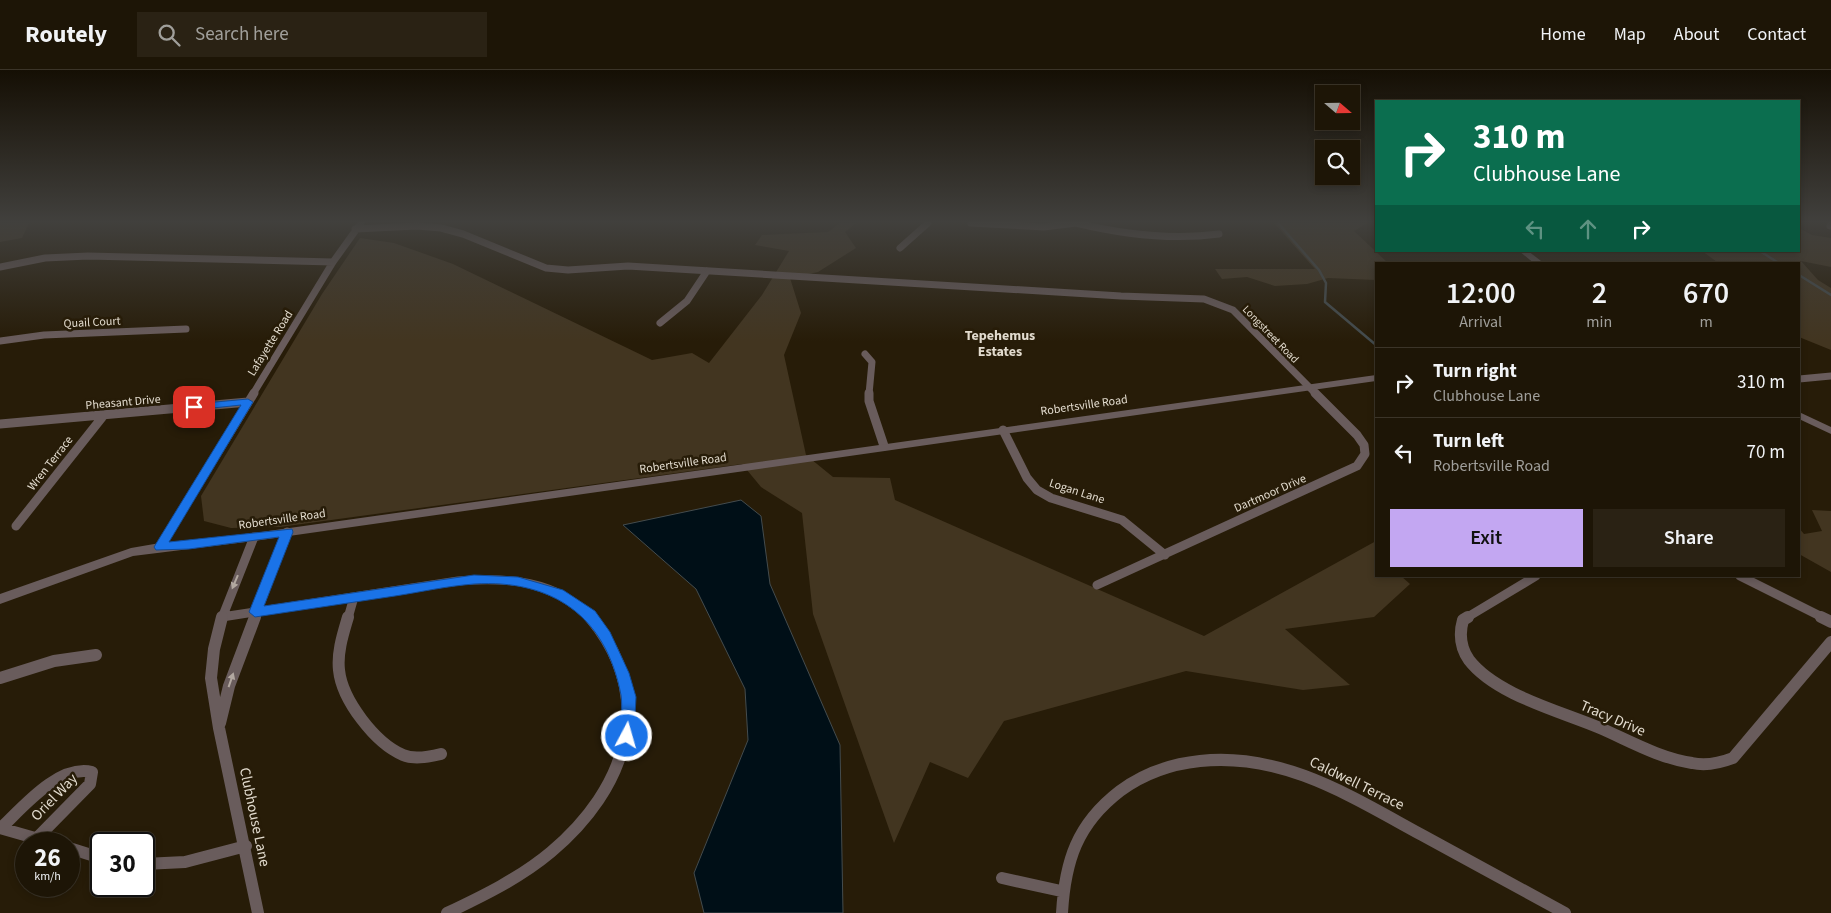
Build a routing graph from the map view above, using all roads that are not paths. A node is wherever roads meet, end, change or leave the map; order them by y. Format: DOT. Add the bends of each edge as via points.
graph roads {
  1 [pos="27,262"];
  2 [pos="333,262"];
  3 [pos="530,262"];
  4 [pos="0,267"];
  5 [pos="707,271"];
  6 [pos="660,323"];
  7 [pos="186,329"];
  8 [pos="0,341"];
  9 [pos="865,354"];
  10 [pos="1831,376"];
  11 [pos="1375,378"];
  12 [pos="1800,379"];
  13 [pos="1309,387"];
  14 [pos="248,402"];
  15 [pos="104,415"];
  16 [pos="1800,416"];
  17 [pos="0,424"];
  18 [pos="1003,430"];
  19 [pos="1831,431"];
  20 [pos="884,446"];
  21 [pos="16,526"];
  22 [pos="287,532"];
  23 [pos="254,537"];
  24 [pos="160,547"];
  25 [pos="1165,555"];
  26 [pos="1534,577"];
  27 [pos="1742,577"];
  28 [pos="1098,585"];
  29 [pos="354,597"];
  30 [pos="0,599"];
  31 [pos="255,612"];
  32 [pos="222,617"];
  33 [pos="1831,622"];
  34 [pos="1831,642"];
  35 [pos="96,655"];
  36 [pos="0,678"];
  37 [pos="219,728"];
  38 [pos="441,754"];
  39 [pos="1,828"];
  40 [pos="15,832"];
  41 [pos="43,832"];
  42 [pos="246,846"];
  43 [pos="155,863"];
  44 [pos="1002,878"];
  45 [pos="1061,891"];
  46 [pos="258,913"];
  47 [pos="447,913"];
  48 [pos="1062,913"];
  49 [pos="1565,913"];
  1 -- 4 [label="street"];
  2 -- 14 [label="street, Lafayette Road"];
  3 -- 5 [label="street, Longstreet Road" via="552,269 628,266"];
  5 -- 6 [label="street" via="688,302"];
  5 -- 13 [label="street, Longstreet Road" via="1204,299 1227,306 1242,316"];
  7 -- 8 [label="street, Quail Court" via="44,335"];
  9 -- 20 [label="street" via="872,362 869,401"];
  10 -- 12 [label="street"];
  11 -- 13 [label="street, Robertsville Road"];
  13 -- 18 [label="street, Robertsville Road"];
  13 -- 25 [label="street, Dartmoor Drive" via="1361,440 1366,452 1360,465"];
  14 -- 15 [label="street, Pheasant Drive"];
  14 -- 24 [label="street, Lafayette Road"];
  15 -- 17 [label="street, Pheasant Drive"];
  15 -- 21 [label="street, Wren Terrace"];
  16 -- 19 [label="street"];
  18 -- 20 [label="street, Robertsville Road"];
  18 -- 25 [label="street, Logan Lane" via="1027,478 1037,490 1051,498 1122,520"];
  20 -- 22 [label="street, Robertsville Road"];
  22 -- 23 [label="street, Robertsville Road"];
  22 -- 31 [label="street, Clubhouse Lane"];
  23 -- 24 [label="street, Robertsville Road"];
  23 -- 32 [label="street, Clubhouse Lane, one-way"];
  24 -- 30 [label="street, Robertsville Road" via="131,552"];
  25 -- 28 [label="street, Dartmoor Drive"];
  26 -- 34 [label="street, Tracy Drive" via="1463,620 1460,643 1474,664 1507,688 1684,762 1710,764 1733,758"];
  27 -- 33 [label="street"];
  29 -- 31 [label="street"];
  29 -- 38 [label="street" via="339,660 341,683 349,700 394,750 412,757"];
  29 -- 47 [label="street" via="474,580 506,580 538,586 559,593 590,615 603,632 622,673 630,709 624,750 586,818 563,842 526,871 490,894"];
  31 -- 32 [label="street"];
  37 -- 31 [label="street, Clubhouse Lane, one-way" via="229,686"];
  32 -- 37 [label="street, Clubhouse Lane" via="211,678"];
  35 -- 36 [label="street" via="54,661"];
  37 -- 42 [label="street, Clubhouse Lane"];
  39 -- 40 [label="street, Oriel Way"];
  39 -- 41 [label="street, Oriel Way" via="66,773 81,768 92,772 90,784"];
  42 -- 43 [label="street" via="185,862"];
  42 -- 46 [label="street, Clubhouse Lane"];
  44 -- 45 [label="street"];
  45 -- 48 [label="street, Caldwell Terrace"];
  45 -- 49 [label="street, Caldwell Terrace" via="1080,834 1097,810 1118,790 1172,765 1206,759 1232,759 1282,767 1334,787"];
}
